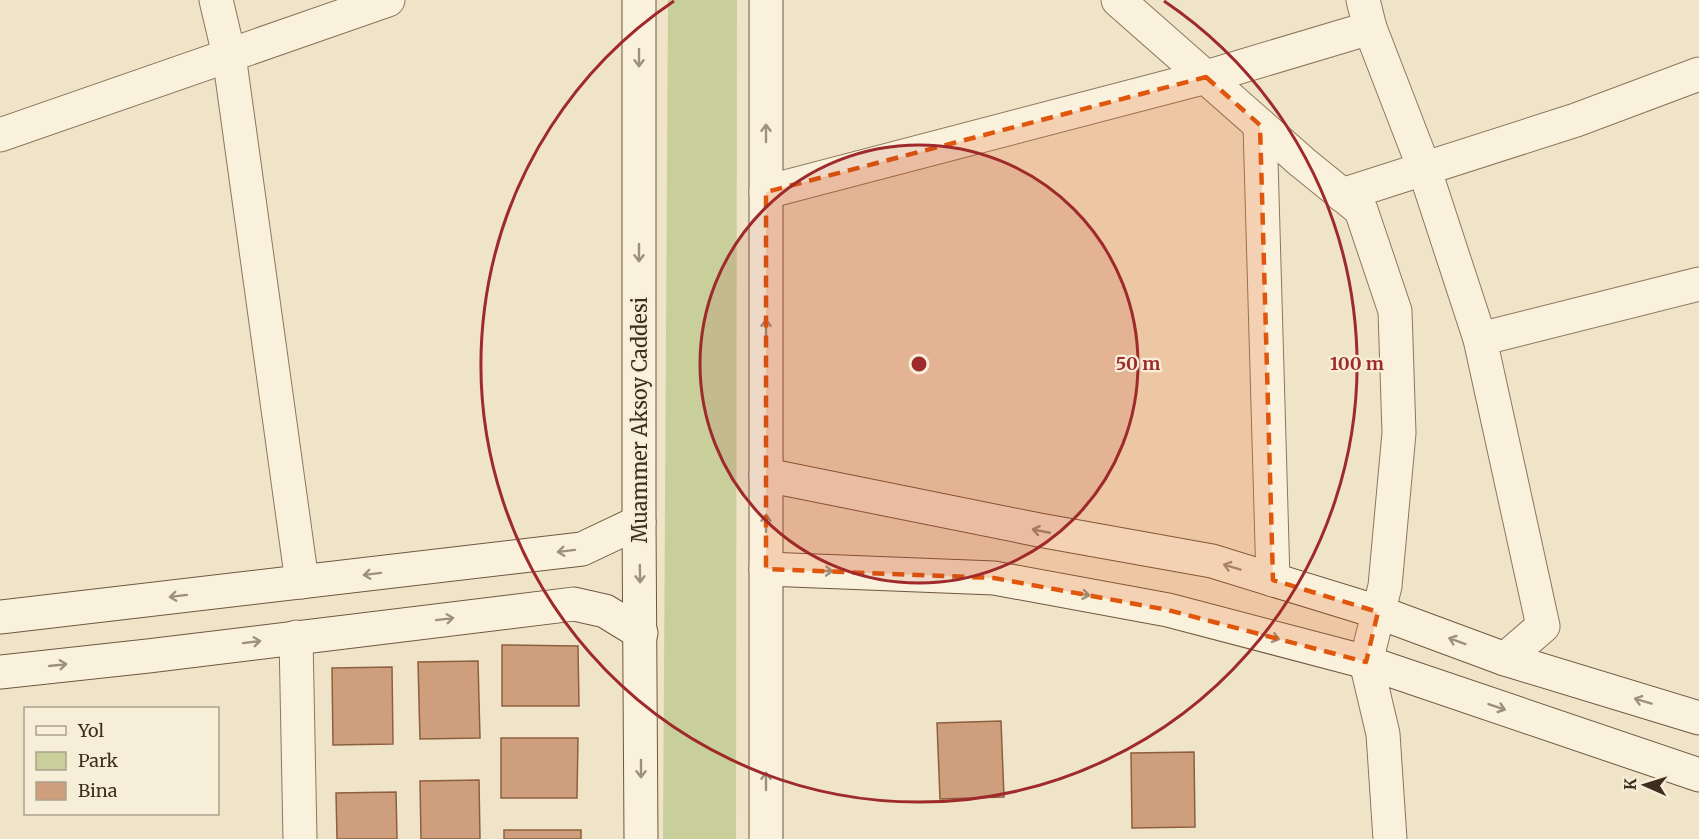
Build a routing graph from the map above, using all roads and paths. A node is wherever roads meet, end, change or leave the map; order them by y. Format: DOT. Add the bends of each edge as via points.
graph roads {
  1 [pos="216,0"];
  2 [pos="388,0"];
  3 [pos="639,0"];
  4 [pos="766,0"];
  5 [pos="1118,0"];
  6 [pos="1366,14"];
  7 [pos="229,55"];
  8 [pos="1699,74"];
  9 [pos="1206,77"];
  10 [pos="1260,125"];
  11 [pos="0,135"];
  12 [pos="1424,168"];
  13 [pos="766,192"];
  14 [pos="1342,195"];
  15 [pos="1699,284"];
  16 [pos="1480,339"];
  17 [pos="766,475"];
  18 [pos="639,522"];
  19 [pos="766,569"];
  20 [pos="1273,580"];
  21 [pos="302,582"];
  22 [pos="1378,612"];
  23 [pos="0,617"];
  24 [pos="641,633"];
  25 [pos="296,637"];
  26 [pos="1505,659"];
  27 [pos="1366,662"];
  28 [pos="0,672"];
  29 [pos="1699,718"];
  30 [pos="1699,775"];
  31 [pos="300,839"];
  32 [pos="641,839"];
  33 [pos="766,839"];
  34 [pos="1390,839"];
  1 -- 7 [label="street"];
  2 -- 7 [label="street"];
  3 -- 18 [label="street, Muammer Aksoy Caddesi, one-way"];
  13 -- 4 [label="street, one-way"];
  5 -- 9 [label="street"];
  6 -- 9 [label="street"];
  6 -- 12 [label="street"];
  7 -- 11 [label="street"];
  7 -- 21 [label="street"];
  8 -- 12 [label="street" via="1576,120"];
  9 -- 10 [label="street"];
  9 -- 13 [label="street"];
  10 -- 14 [label="street"];
  10 -- 20 [label="street"];
  12 -- 14 [label="street"];
  12 -- 16 [label="street"];
  17 -- 13 [label="street, one-way"];
  14 -- 22 [label="street" via="1361,210 1395,311 1400,433 1385,586"];
  15 -- 16 [label="street"];
  16 -- 26 [label="street" via="1543,626"];
  19 -- 17 [label="street, one-way"];
  20 -- 17 [label="street, one-way" via="1212,561"];
  18 -- 21 [label="street, one-way" via="582,549"];
  18 -- 24 [label="street, Muammer Aksoy Caddesi, one-way"];
  19 -- 27 [label="street, one-way" via="994,578 1168,610"];
  33 -- 19 [label="street, one-way"];
  20 -- 22 [label="street"];
  21 -- 23 [label="street, one-way"];
  26 -- 22 [label="street, one-way"];
  22 -- 27 [label="street"];
  25 -- 24 [label="street, one-way" via="574,604 605,611"];
  24 -- 32 [label="street, Muammer Aksoy Caddesi, one-way"];
  28 -- 25 [label="street, one-way"];
  25 -- 31 [label="street"];
  29 -- 26 [label="street, one-way"];
  27 -- 30 [label="street, one-way"];
  27 -- 34 [label="street" via="1383,734"];
}
